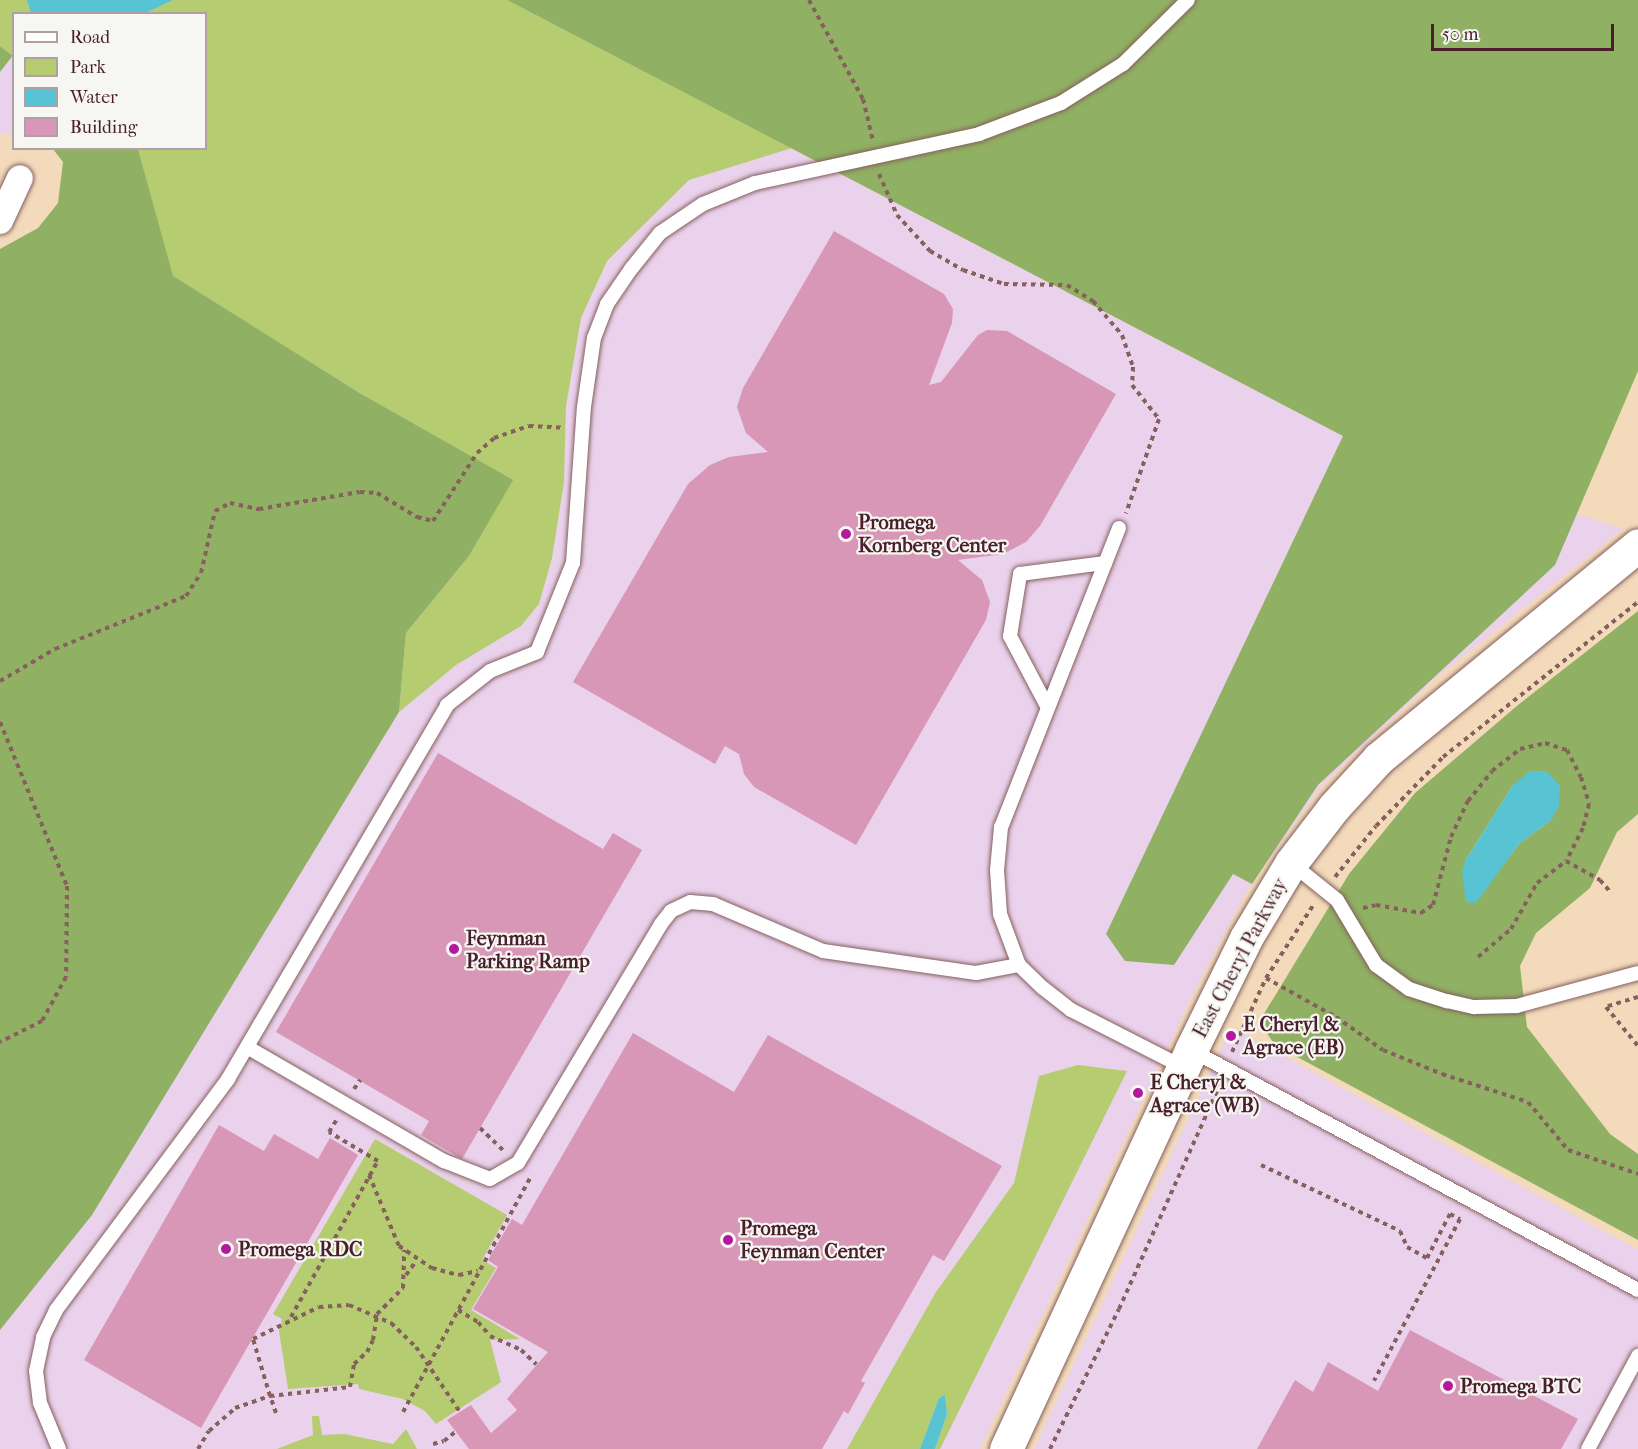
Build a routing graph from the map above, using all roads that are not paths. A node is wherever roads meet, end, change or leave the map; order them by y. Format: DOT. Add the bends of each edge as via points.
graph roads {
  1 [pos="1188,0"];
  2 [pos="20,178"];
  3 [pos="0,221"];
  4 [pos="1119,528"];
  5 [pos="1638,545"];
  6 [pos="1105,563"];
  7 [pos="1047,706"];
  8 [pos="1292,863"];
  9 [pos="1020,965"];
  10 [pos="1638,973"];
  11 [pos="247,1047"];
  12 [pos="1187,1058"];
  13 [pos="1638,1290"];
  14 [pos="1638,1356"];
  15 [pos="59,1449"];
  16 [pos="1006,1449"];
  17 [pos="1588,1449"];
  1 -- 11 [label="lane" via="1123,64 1061,104 979,134 755,183 703,204 660,233 607,304 594,338 582,429 573,563 537,652 490,670 447,705"];
  2 -- 3 [label="street"];
  4 -- 6 [label="lane"];
  5 -- 8 [label="street, East Cheryl Parkway" via="1379,758 1334,807"];
  6 -- 7 [label="lane"];
  6 -- 7 [label="lane" via="1020,574 1010,636"];
  7 -- 9 [label="lane" via="1001,827 997,870 1000,914"];
  8 -- 10 [label="lane" via="1345,911 1359,943 1376,965 1409,989 1474,1007 1517,1006"];
  8 -- 12 [label="street, East Cheryl Parkway" via="1246,938"];
  9 -- 11 [label="lane" via="976,973 823,951 712,904 690,902 671,911 661,924 518,1163 490,1179 467,1173"];
  9 -- 12 [label="lane" via="1071,1010"];
  11 -- 15 [label="lane" via="228,1079 56,1310 43,1337 36,1371 40,1403"];
  12 -- 13 [label="lane"];
  12 -- 16 [label="street, East Cheryl Parkway"];
  14 -- 17 [label="lane"];
}
